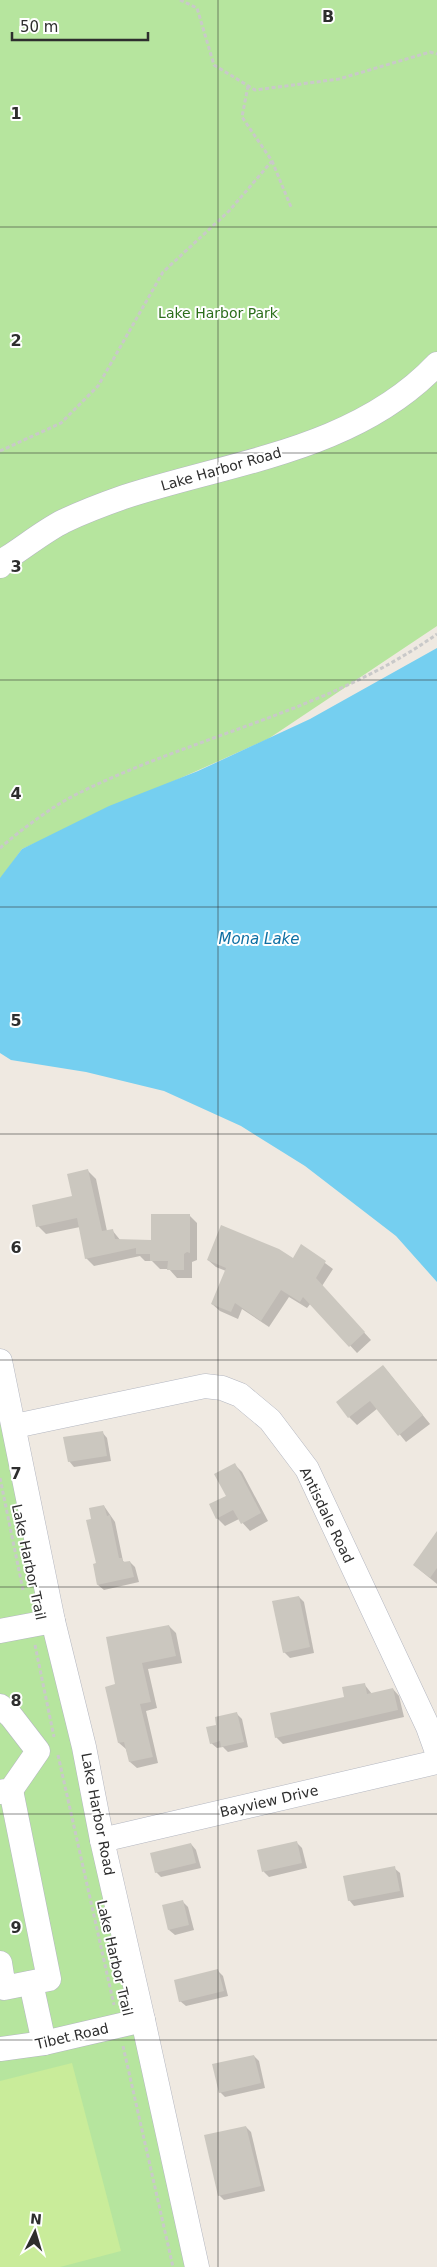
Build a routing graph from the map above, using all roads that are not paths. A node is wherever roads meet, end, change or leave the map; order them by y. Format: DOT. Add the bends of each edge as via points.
graph roads {
  1 [pos="437,364"];
  2 [pos="0,566"];
  3 [pos="0,1361"];
  4 [pos="15,1426"];
  5 [pos="42,1623"];
  6 [pos="0,1632"];
  7 [pos="0,1706"];
  8 [pos="437,1752"];
  9 [pos="437,1762"];
  10 [pos="6,1791"];
  11 [pos="102,1840"];
  12 [pos="0,1962"];
  13 [pos="31,1982"];
  14 [pos="144,2020"];
  15 [pos="44,2043"];
  16 [pos="0,2049"];
  17 [pos="197,2267"];
  1 -- 2 [label="street, Lake Harbor Road" via="390,404 350,428 296,448 122,498 64,521 7,558"];
  3 -- 4 [label="street, Lake Harbor Road"];
  4 -- 5 [label="street, Lake Harbor Road"];
  4 -- 8 [label="street, Antisdale Road" via="205,1386 240,1395 270,1420 307,1469"];
  5 -- 6 [label="street"];
  5 -- 11 [label="street, Lake Harbor Road" via="84,1748"];
  7 -- 10 [label="street" via="38,1751"];
  9 -- 11 [label="street, Bayview Drive"];
  10 -- 13 [label="street" via="50,1979"];
  11 -- 14 [label="street, Lake Harbor Road"];
  12 -- 13 [label="street" via="4,1988"];
  13 -- 15 [label="street"];
  14 -- 15 [label="street, Tibet Road"];
  14 -- 17 [label="street, Lake Harbor Road"];
  15 -- 16 [label="street, Tibet Road"];
}
